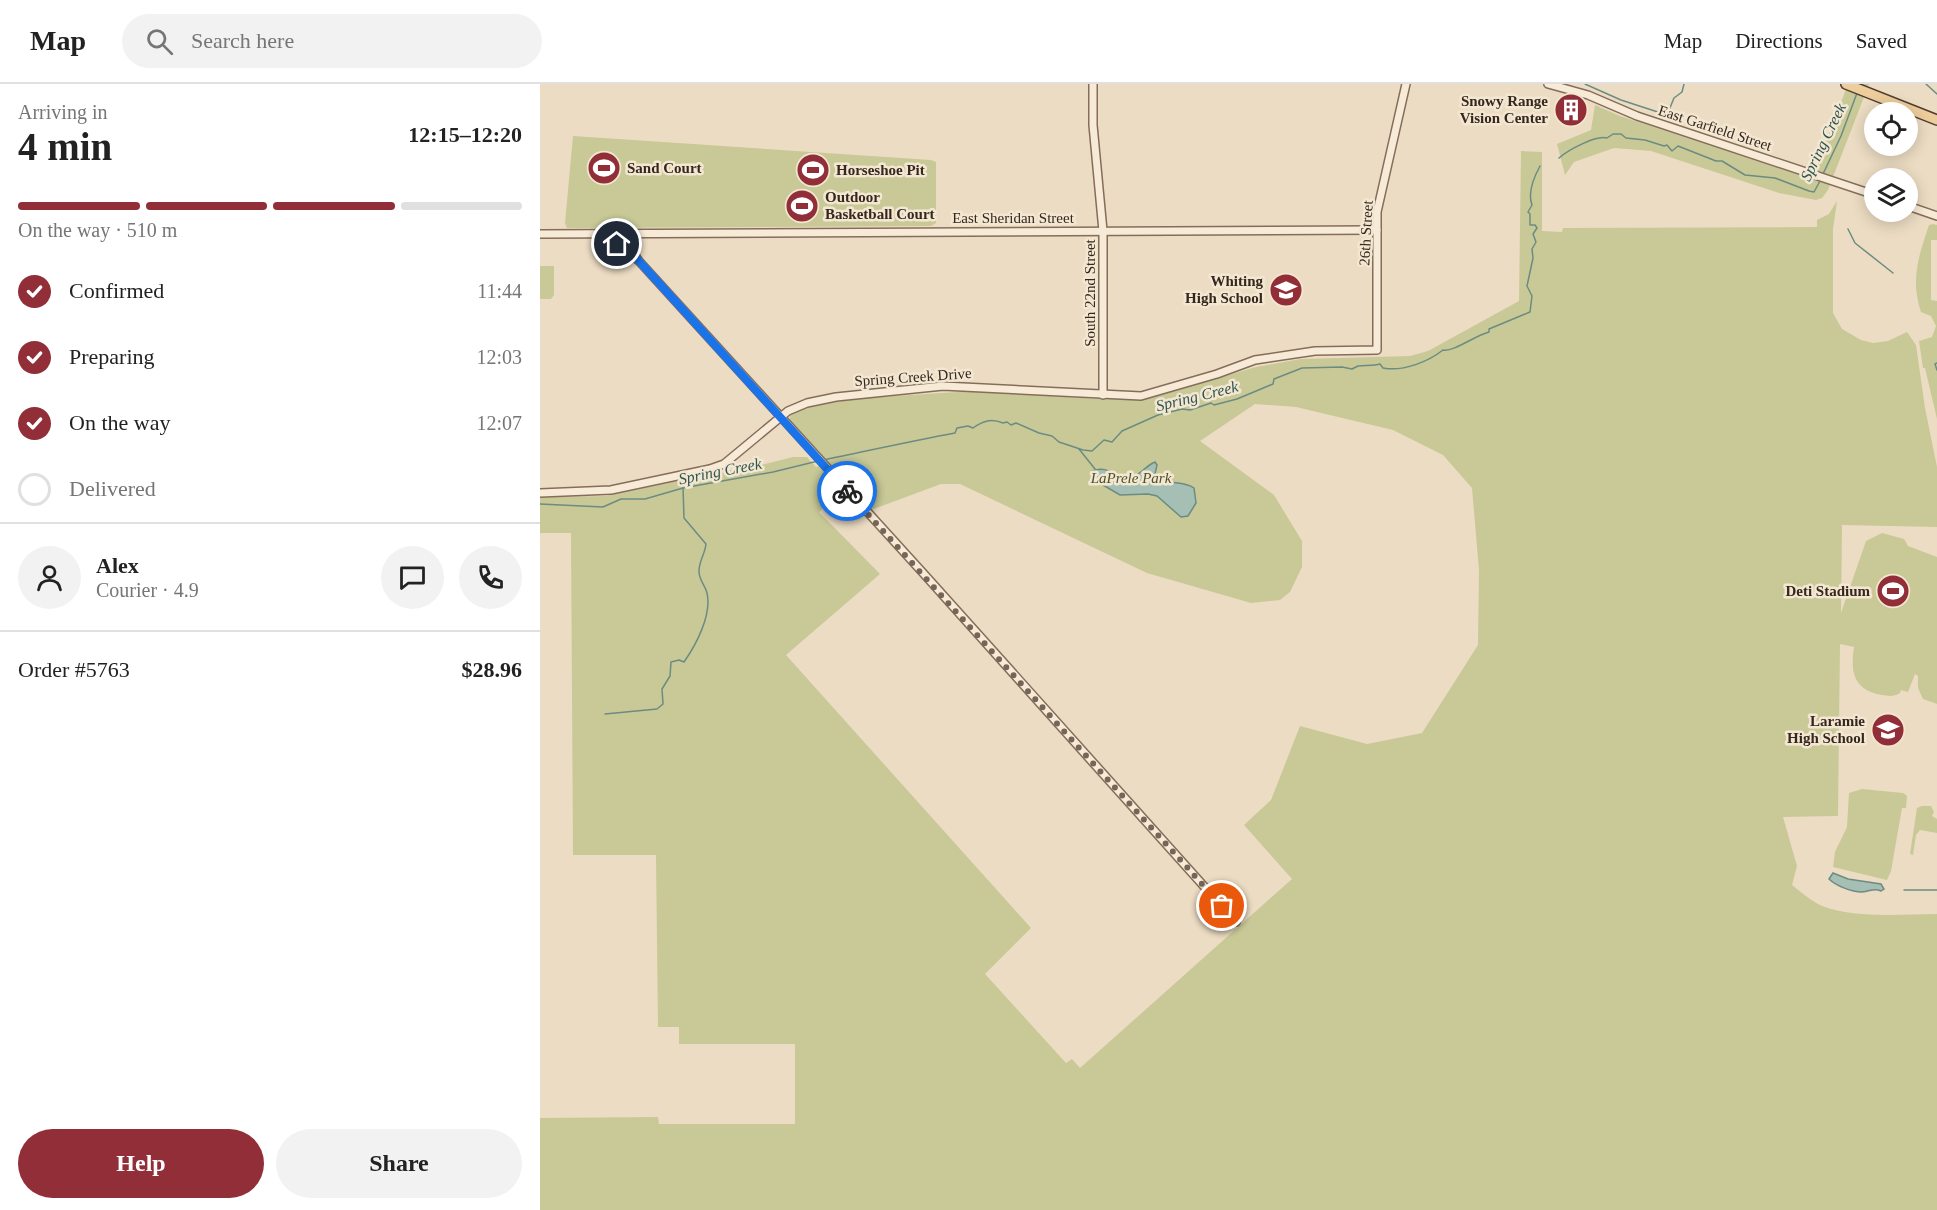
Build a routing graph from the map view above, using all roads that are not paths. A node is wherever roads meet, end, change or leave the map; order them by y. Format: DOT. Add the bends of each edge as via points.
graph roads {
  1 [pos="1093,84"];
  2 [pos="1406,84"];
  3 [pos="1549,84"];
  4 [pos="1848,85"];
  5 [pos="1937,120"];
  6 [pos="1864,192"];
  7 [pos="1918,209"];
  8 [pos="1937,216"];
  9 [pos="1377,230"];
  10 [pos="1103,231"];
  11 [pos="611,233"];
  12 [pos="630,233"];
  13 [pos="540,234"];
  14 [pos="638,260"];
  15 [pos="1377,350"];
  16 [pos="1103,395"];
  17 [pos="780,417"];
  18 [pos="540,493"];
  19 [pos="1236,922"];
  1 -- 10 [label="street, South 22nd Street"];
  2 -- 9 [label="street, 26th Street" via="1377,212"];
  3 -- 6 [label="street, East Garfield Street"];
  4 -- 5 [label="main road"];
  7 -- 8 [label="street"];
  9 -- 10 [label="street, East Sheridan Street"];
  9 -- 15 [label="street, 26th Street"];
  10 -- 12 [label="street, East Sheridan Street"];
  10 -- 16 [label="street, South 22nd Street"];
  11 -- 12 [label="street, East Sheridan Street"];
  11 -- 13 [label="street, East Sheridan Street"];
  11 -- 14 [label="street"];
  12 -- 14 [label="street"];
  14 -- 17 [label="street"];
  15 -- 16 [label="street, Spring Creek Drive" via="1315,351 1255,360 1151,394"];
  16 -- 17 [label="street, Spring Creek Drive" via="943,386 836,397 796,407"];
  17 -- 18 [label="street, Spring Creek Drive" via="724,464 710,469 611,490"];
  17 -- 19 [label="street"];
}
